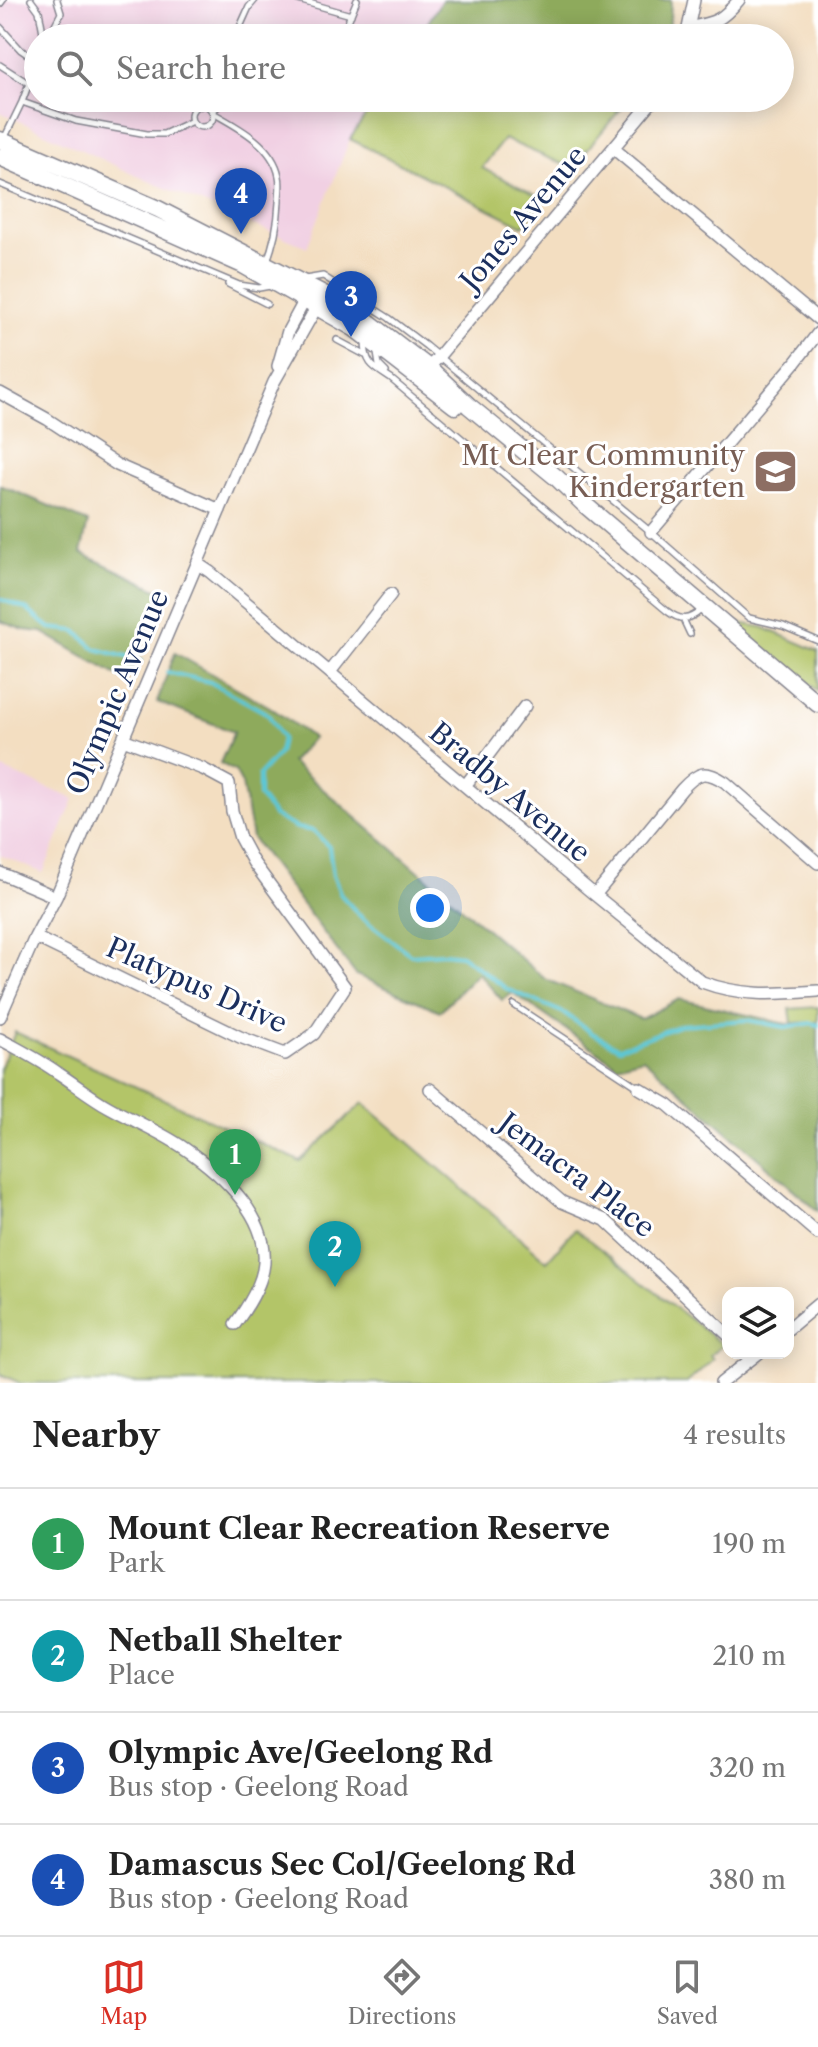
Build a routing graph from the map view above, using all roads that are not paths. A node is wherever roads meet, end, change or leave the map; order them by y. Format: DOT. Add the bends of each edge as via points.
graph roads {
  1 [pos="31,0"];
  2 [pos="57,0"];
  3 [pos="255,0"];
  4 [pos="298,0"];
  5 [pos="357,0"];
  6 [pos="694,0"];
  7 [pos="739,0"];
  8 [pos="351,15"];
  9 [pos="42,24"];
  10 [pos="54,24"];
  11 [pos="241,24"];
  12 [pos="347,24"];
  13 [pos="690,24"];
  14 [pos="707,24"];
  15 [pos="0,27"];
  16 [pos="24,52"];
  17 [pos="0,65"];
  18 [pos="24,80"];
  19 [pos="24,96"];
  20 [pos="22,102"];
  21 [pos="50,112"];
  22 [pos="193,112"];
  23 [pos="209,112"];
  24 [pos="213,112"];
  25 [pos="643,112"];
  26 [pos="192,121"];
  27 [pos="1,146"];
  28 [pos="613,148"];
  29 [pos="0,184"];
  30 [pos="266,263"];
  31 [pos="214,275"];
  32 [pos="279,285"];
  33 [pos="311,294"];
  34 [pos="267,304"];
  35 [pos="818,319"];
  36 [pos="818,333"];
  37 [pos="373,339"];
  38 [pos="337,340"];
  39 [pos="430,368"];
  40 [pos="391,379"];
  41 [pos="0,393"];
  42 [pos="220,510"];
  43 [pos="651,532"];
  44 [pos="198,564"];
  45 [pos="391,594"];
  46 [pos="704,606"];
  47 [pos="683,619"];
  48 [pos="690,634"];
  49 [pos="818,641"];
  50 [pos="330,672"];
  51 [pos="815,701"];
  52 [pos="525,706"];
  53 [pos="123,739"];
  54 [pos="465,786"];
  55 [pos="818,863"];
  56 [pos="0,873"];
  57 [pos="595,895"];
  58 [pos="56,897"];
  59 [pos="35,937"];
  60 [pos="818,991"];
  61 [pos="514,1005"];
  62 [pos="0,1017"];
  63 [pos="0,1039"];
  64 [pos="639,1088"];
  65 [pos="430,1089"];
  66 [pos="818,1234"];
  67 [pos="818,1304"];
  68 [pos="235,1324"];
  69 [pos="794,1324"];
  70 [pos="722,1329"];
  71 [pos="748,1359"];
  72 [pos="721,1383"];
  1 -- 9 [label="lane"];
  2 -- 10 [label="lane" via="61,13"];
  3 -- 11 [label="lane"];
  4 -- 8 [label="lane"];
  5 -- 8 [label="lane"];
  6 -- 13 [label="street"];
  7 -- 14 [label="street" via="722,18"];
  8 -- 12 [label="lane"];
  15 -- 16 [label="lane"];
  17 -- 18 [label="lane"];
  19 -- 20 [label="lane"];
  20 -- 27 [label="lane"];
  21 -- 26 [label="lane" via="147,134 164,134"];
  22 -- 26 [label="lane"];
  23 -- 26 [label="lane" via="212,121 205,127"];
  24 -- 30 [label="lane" via="248,133 278,172 278,223"];
  25 -- 28 [label="street, Jones Avenue"];
  27 -- 30 [label="main road" via="158,209"];
  27 -- 32 [label="main road"];
  28 -- 35 [label="street"];
  28 -- 39 [label="street, Jones Avenue"];
  29 -- 31 [label="lane"];
  30 -- 33 [label="main road"];
  31 -- 32 [label="lane" via="251,288"];
  31 -- 34 [label="lane"];
  32 -- 33 [label="main road"];
  33 -- 37 [label="main road" via="349,307"];
  33 -- 39 [label="lane" via="316,276 323,276 389,318"];
  33 -- 42 [label="street, Olympic Avenue"];
  36 -- 43 [label="street"];
  37 -- 38 [label="lane"];
  37 -- 39 [label="main road"];
  37 -- 40 [label="lane" via="379,365"];
  37 -- 40 [label="lane" via="370,364"];
  39 -- 43 [label="lane"];
  39 -- 46 [label="main road"];
  40 -- 47 [label="lane"];
  41 -- 42 [label="street" via="117,465"];
  42 -- 44 [label="street, Olympic Avenue"];
  43 -- 49 [label="lane" via="749,618"];
  44 -- 50 [label="street, Bradby Avenue"];
  44 -- 53 [label="street, Olympic Avenue"];
  45 -- 50 [label="street"];
  46 -- 47 [label="lane"];
  46 -- 51 [label="main road"];
  47 -- 48 [label="lane"];
  50 -- 54 [label="street, Bradby Avenue"];
  52 -- 54 [label="street"];
  53 -- 58 [label="street, Olympic Avenue"];
  53 -- 59 [label="street, Platypus Drive" via="229,783 240,838 253,862 345,987 314,1034 285,1054"];
  54 -- 57 [label="street, Bradby Avenue"];
  55 -- 57 [label="street" via="725,782 703,773 682,789"];
  56 -- 58 [label="street"];
  57 -- 60 [label="street, Bradby Avenue" via="702,982 760,995"];
  58 -- 59 [label="street, Olympic Avenue"];
  59 -- 62 [label="street, Olympic Avenue"];
  61 -- 64 [label="lane"];
  63 -- 68 [label="street" via="184,1148 246,1207 258,1224 263,1270"];
  64 -- 66 [label="street" via="668,1105"];
  65 -- 70 [label="street, Jemacra Place" via="562,1202 605,1220"];
  67 -- 69 [label="street"];
  71 -- 72 [label="street"];
}
